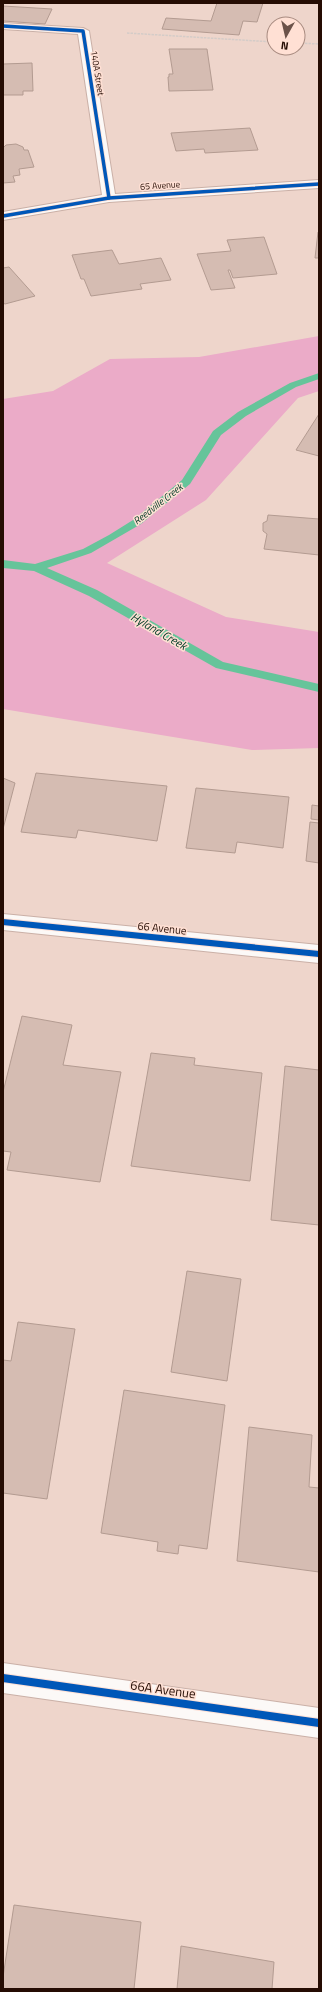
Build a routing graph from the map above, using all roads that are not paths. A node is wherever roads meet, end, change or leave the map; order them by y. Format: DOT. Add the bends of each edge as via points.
graph roads {
  1 [pos="3,26"];
  2 [pos="319,184"];
  3 [pos="109,198"];
  4 [pos="3,216"];
  5 [pos="3,922"];
  6 [pos="319,954"];
  7 [pos="3,1678"];
  8 [pos="319,1723"];
  1 -- 3 [label="street, 140A Street" via="83,30"];
  2 -- 3 [label="street, 65 Avenue"];
  3 -- 4 [label="street, 65 Avenue"];
  5 -- 6 [label="street, 66 Avenue"];
  7 -- 8 [label="street, 66A Avenue"];
}
